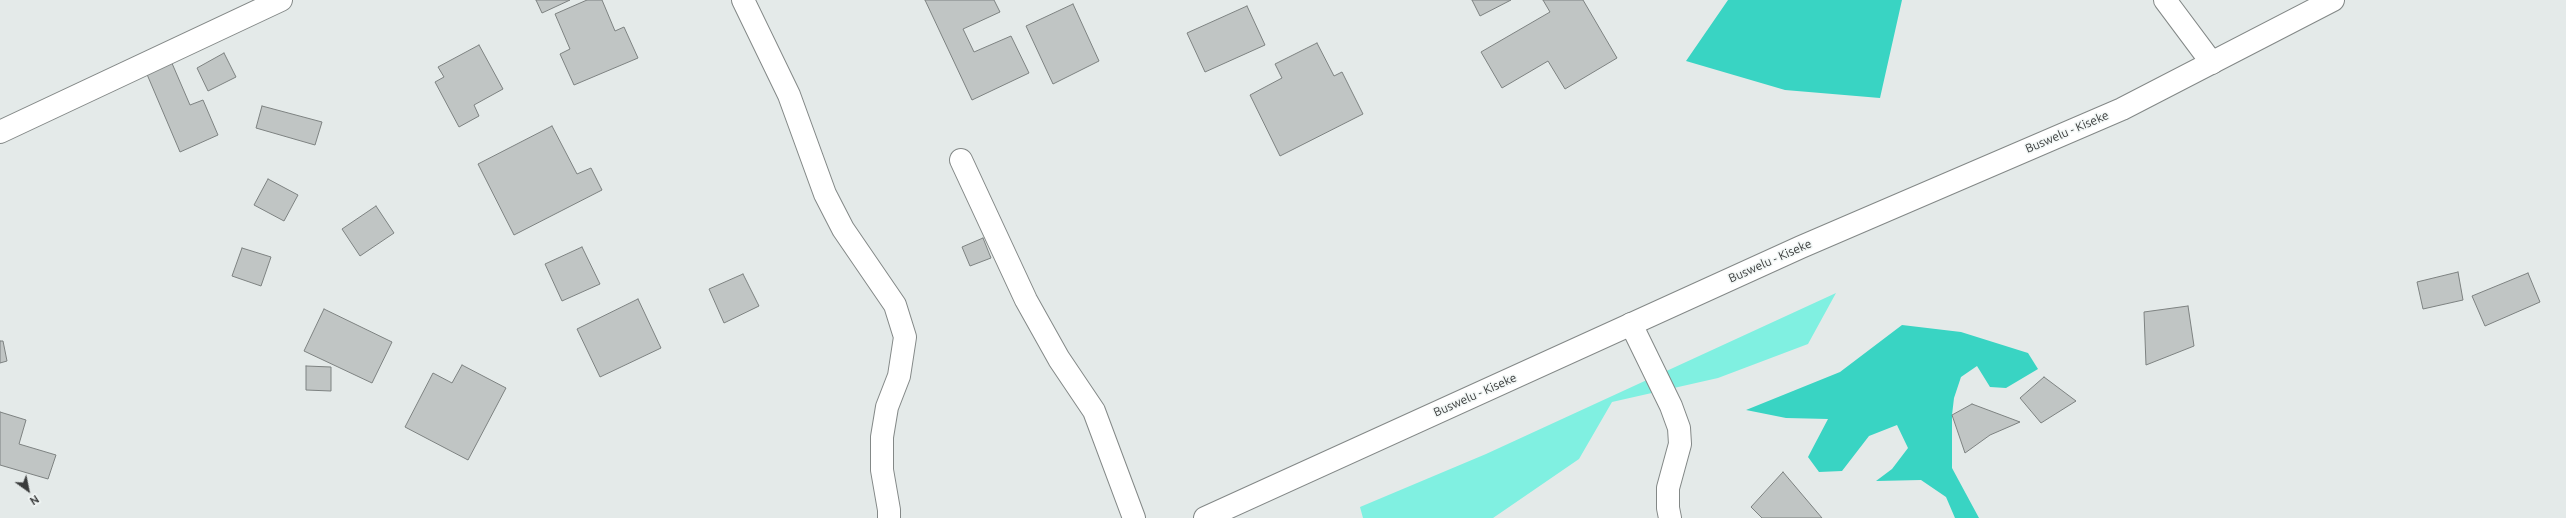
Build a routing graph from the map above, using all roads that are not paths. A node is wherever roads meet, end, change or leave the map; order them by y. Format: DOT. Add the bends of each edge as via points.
graph roads {
  1 [pos="281,0"];
  2 [pos="743,0"];
  3 [pos="2165,0"];
  4 [pos="2333,0"];
  5 [pos="2212,63"];
  6 [pos="0,132"];
  7 [pos="961,160"];
  8 [pos="1630,324"];
  9 [pos="889,518"];
  10 [pos="1134,518"];
  11 [pos="1204,518"];
  12 [pos="1670,518"];
  1 -- 6 [label="street"];
  2 -- 9 [label="street" via="789,95 825,194 843,228 895,305 905,337 899,376 888,407 882,436 882,470"];
  3 -- 5 [label="street"];
  4 -- 5 [label="street, Buswelu - Kiseke"];
  5 -- 8 [label="street, Buswelu - Kiseke" via="2122,109 1801,247"];
  7 -- 10 [label="street" via="1026,300 1059,359 1094,411"];
  8 -- 11 [label="street, Buswelu - Kiseke"];
  8 -- 12 [label="street" via="1671,406 1678,428 1680,444 1668,488"];
}
